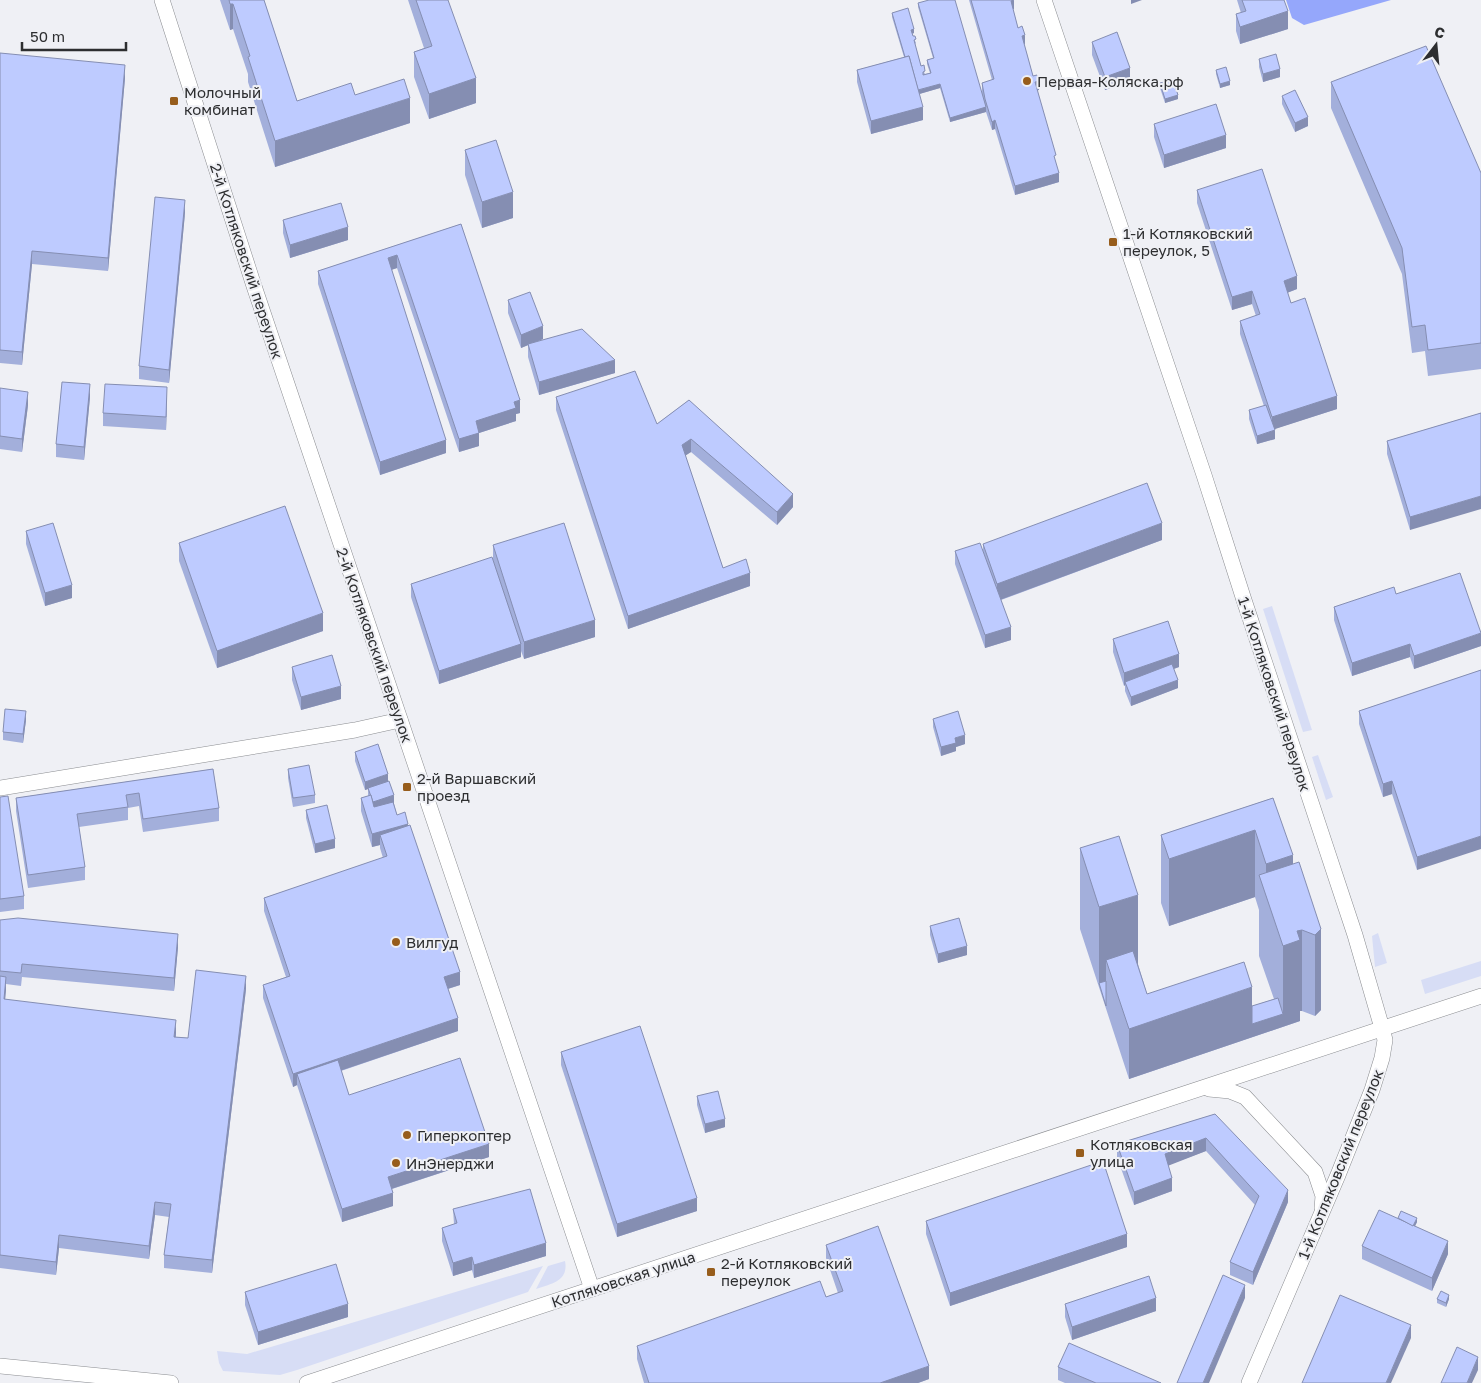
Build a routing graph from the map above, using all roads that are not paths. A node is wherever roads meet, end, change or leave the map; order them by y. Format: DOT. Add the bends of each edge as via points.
graph roads {
  1 [pos="162,0"];
  2 [pos="1044,0"];
  3 [pos="400,720"];
  4 [pos="0,788"];
  5 [pos="1481,996"];
  6 [pos="1382,1028"];
  7 [pos="1200,1090"];
  8 [pos="1317,1224"];
  9 [pos="592,1289"];
  10 [pos="0,1366"];
  11 [pos="171,1383"];
  12 [pos="307,1383"];
  13 [pos="1249,1383"];
  1 -- 3 [label="street, 2-й Котляковский переулок"];
  2 -- 6 [label="street, 1-й Котляковский переулок" via="1204,475 1355,935"];
  3 -- 4 [label="street"];
  3 -- 9 [label="street, 2-й Котляковский переулок"];
  5 -- 6 [label="street, Котляковская улица"];
  6 -- 7 [label="street, Котляковская улица"];
  6 -- 8 [label="street, 1-й Котляковский переулок" via="1385,1040 1377,1074"];
  7 -- 8 [label="street" via="1216,1088 1245,1097 1315,1172 1323,1196"];
  7 -- 9 [label="street, Котляковская улица"];
  8 -- 13 [label="street, 1-й Котляковский переулок"];
  9 -- 12 [label="street, Котляковская улица"];
  10 -- 11 [label="street"];
}
